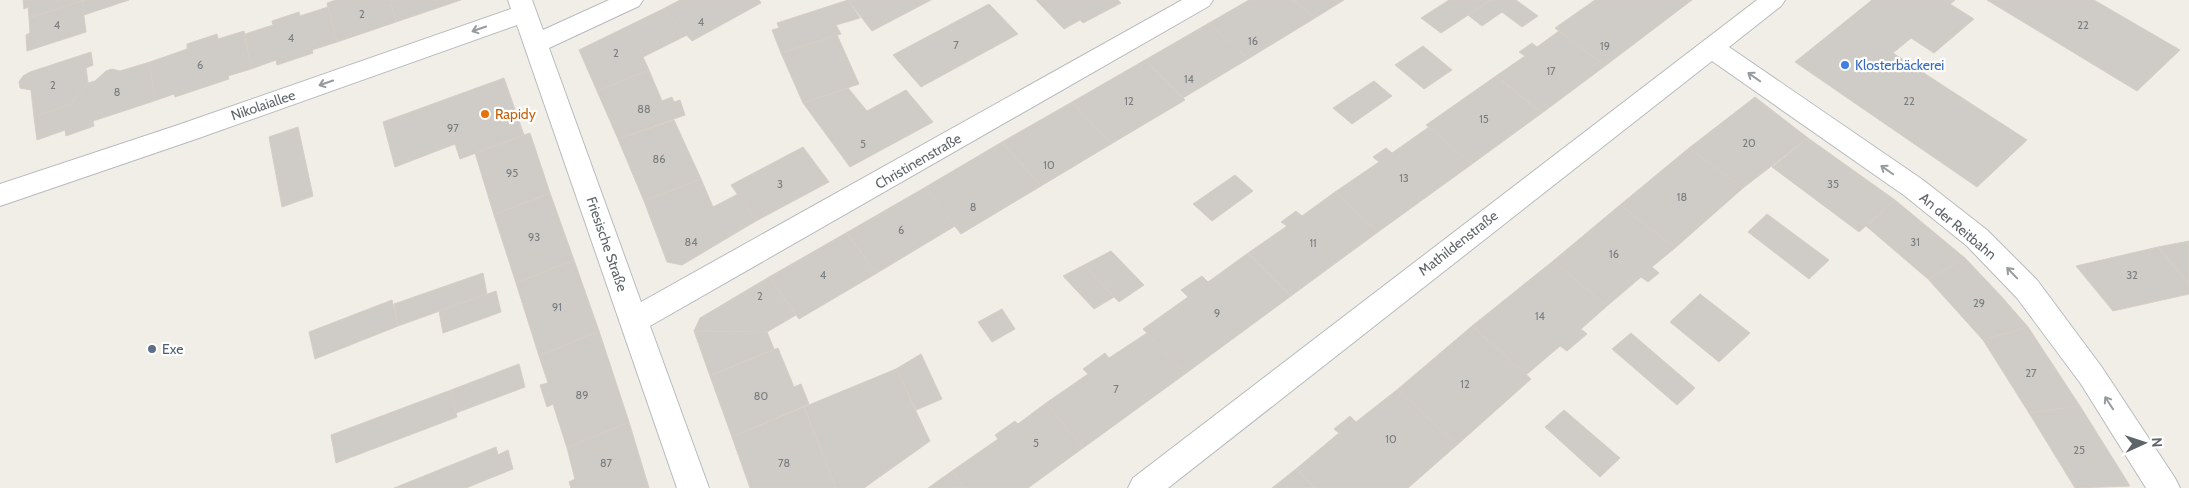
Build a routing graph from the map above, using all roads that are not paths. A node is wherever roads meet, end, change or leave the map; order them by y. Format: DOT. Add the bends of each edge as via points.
graph roads {
  1 [pos="631,0"];
  2 [pos="1202,0"];
  3 [pos="1773,0"];
  4 [pos="522,7"];
  5 [pos="536,44"];
  6 [pos="1710,47"];
  7 [pos="0,195"];
  8 [pos="634,322"];
  9 [pos="693,488"];
  10 [pos="1144,488"];
  11 [pos="2164,488"];
  1 -- 5 [label="street"];
  2 -- 8 [label="street, Christinenstraße"];
  3 -- 6 [label="street, Mathildenstraße"];
  4 -- 5 [label="street, Friesische Straße"];
  4 -- 7 [label="street, Nikolaiallee, one-way" via="187,132"];
  5 -- 8 [label="street, Friesische Straße"];
  6 -- 10 [label="street, Mathildenstraße"];
  11 -- 6 [label="street, An der Reitbahn, one-way" via="2091,375 2027,289 1977,238 1914,188"];
  8 -- 9 [label="street, Friesische Straße"];
}
